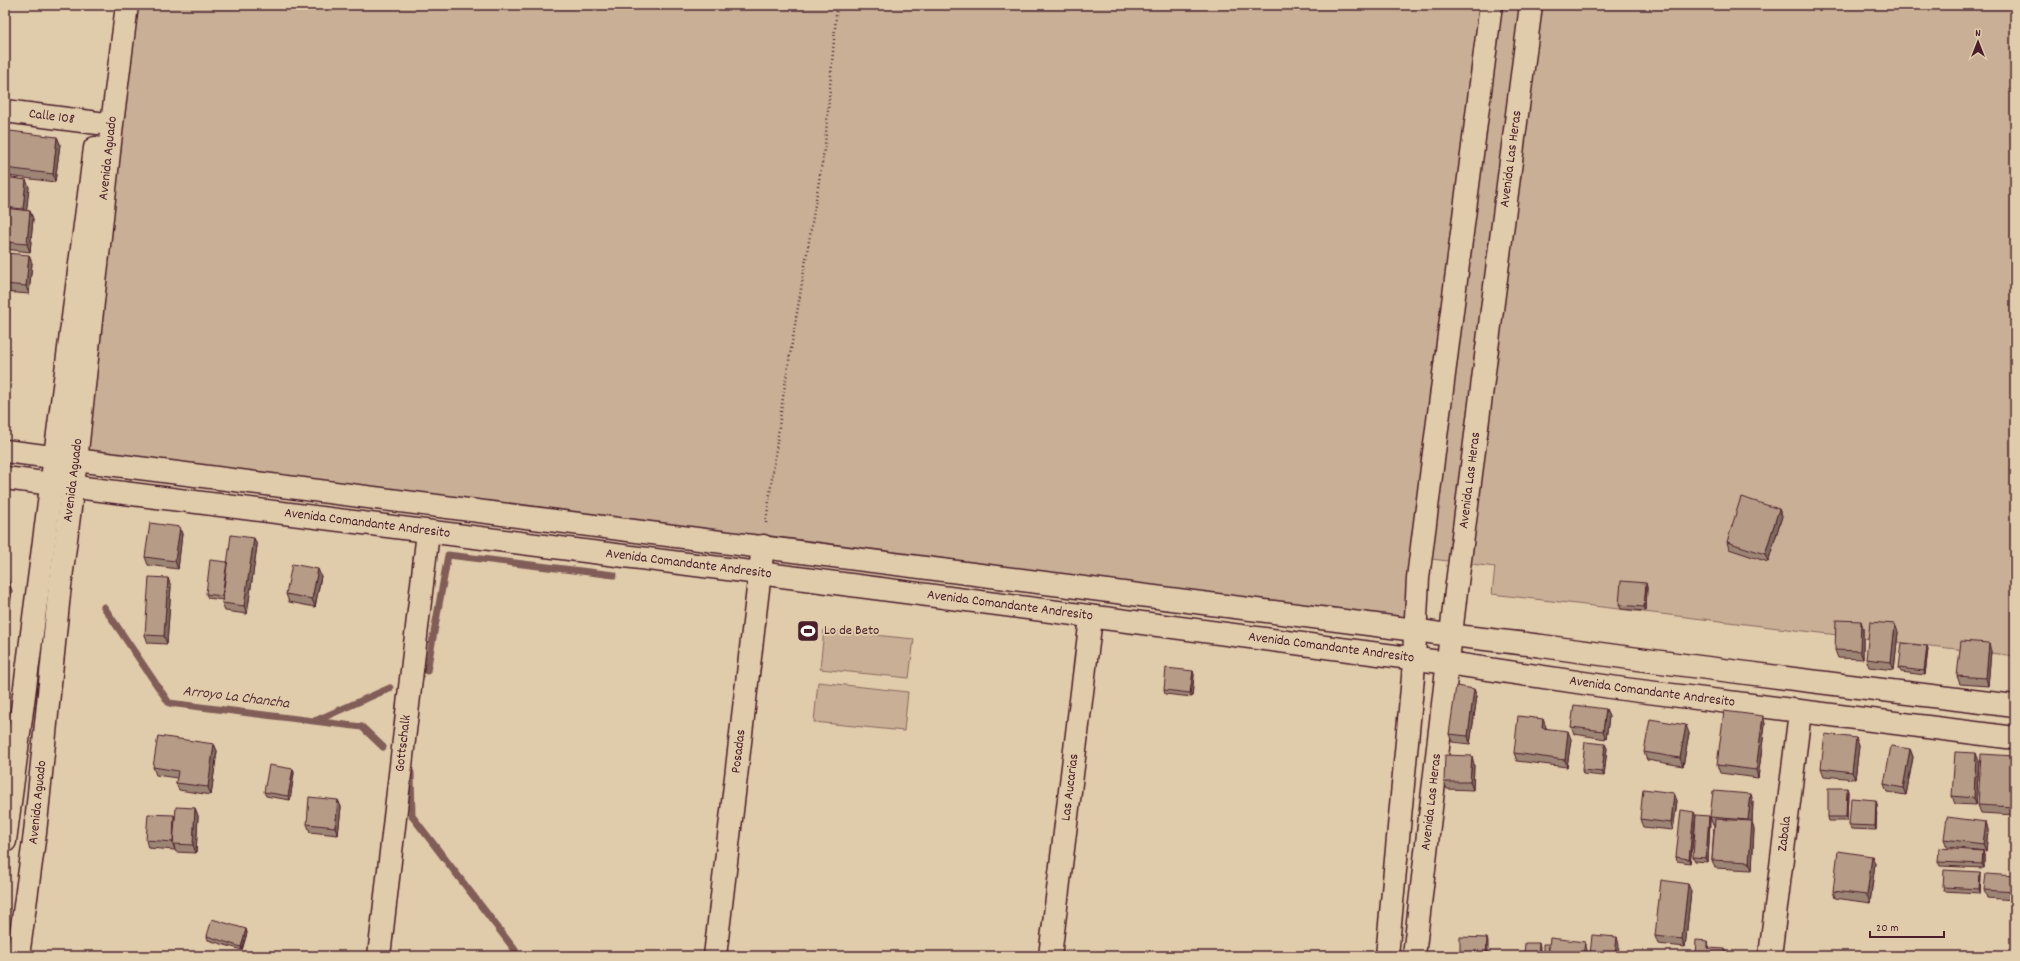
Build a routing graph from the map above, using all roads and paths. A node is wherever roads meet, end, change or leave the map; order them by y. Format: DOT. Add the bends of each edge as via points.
graph roads {
  1 [pos="113,5"];
  2 [pos="127,5"];
  3 [pos="837,5"];
  4 [pos="1491,5"];
  5 [pos="1531,5"];
  6 [pos="5,111"];
  7 [pos="98,123"];
  8 [pos="5,451"];
  9 [pos="54,457"];
  10 [pos="76,461"];
  11 [pos="5,478"];
  12 [pos="61,485"];
  13 [pos="428,532"];
  14 [pos="763,546"];
  15 [pos="759,573"];
  16 [pos="1091,618"];
  17 [pos="1415,630"];
  18 [pos="1451,636"];
  19 [pos="1413,659"];
  20 [pos="1448,663"];
  21 [pos="2015,706"];
  22 [pos="1800,712"];
  23 [pos="2015,738"];
  24 [pos="6,832"];
  25 [pos="18,956"];
  26 [pos="379,956"];
  27 [pos="715,956"];
  28 [pos="1050,956"];
  29 [pos="1387,956"];
  30 [pos="1414,956"];
  31 [pos="1770,956"];
  1 -- 7 [label="main road, Avenida Aguado"];
  2 -- 10 [label="main road, Avenida Aguado"];
  3 -- 14 [label="path" via="825,145 783,397"];
  4 -- 17 [label="main road, Avenida Las Heras" via="1419,570"];
  5 -- 18 [label="main road, Avenida Las Heras"];
  6 -- 7 [label="main road, Calle 108"];
  7 -- 9 [label="main road, Avenida Aguado"];
  8 -- 9 [label="main road, Avenida Comandante Andresito"];
  9 -- 10 [label="main road, Avenida Comandante Andresito"];
  9 -- 12 [label="main road, Avenida Aguado"];
  10 -- 12 [label="main road, Avenida Aguado"];
  10 -- 14 [label="main road, Avenida Comandante Andresito"];
  11 -- 12 [label="main road, Avenida Comandante Andresito"];
  12 -- 13 [label="main road, Avenida Comandante Andresito"];
  12 -- 24 [label="main road, Avenida Aguado"];
  12 -- 25 [label="main road, Avenida Aguado" via="59,594 35,832"];
  13 -- 15 [label="main road, Avenida Comandante Andresito"];
  13 -- 26 [label="main road, Gottschalk"];
  14 -- 15 [label="main road, Posadas"];
  14 -- 17 [label="main road, Avenida Comandante Andresito"];
  15 -- 16 [label="main road, Avenida Comandante Andresito"];
  15 -- 27 [label="main road, Posadas"];
  16 -- 19 [label="main road, Avenida Comandante Andresito"];
  16 -- 28 [label="main road, Las Aucarias"];
  17 -- 18 [label="main road, Avenida Comandante Andresito"];
  17 -- 19 [label="main road, Avenida Las Heras"];
  18 -- 20 [label="main road, Avenida Las Heras"];
  18 -- 21 [label="main road, Avenida Comandante Andresito"];
  19 -- 20 [label="main road, Avenida Comandante Andresito"];
  19 -- 29 [label="main road, Avenida Las Heras"];
  20 -- 22 [label="main road, Avenida Comandante Andresito"];
  20 -- 30 [label="main road, Avenida Las Heras"];
  22 -- 23 [label="main road, Avenida Comandante Andresito"];
  22 -- 31 [label="main road, Zabala"];
}
